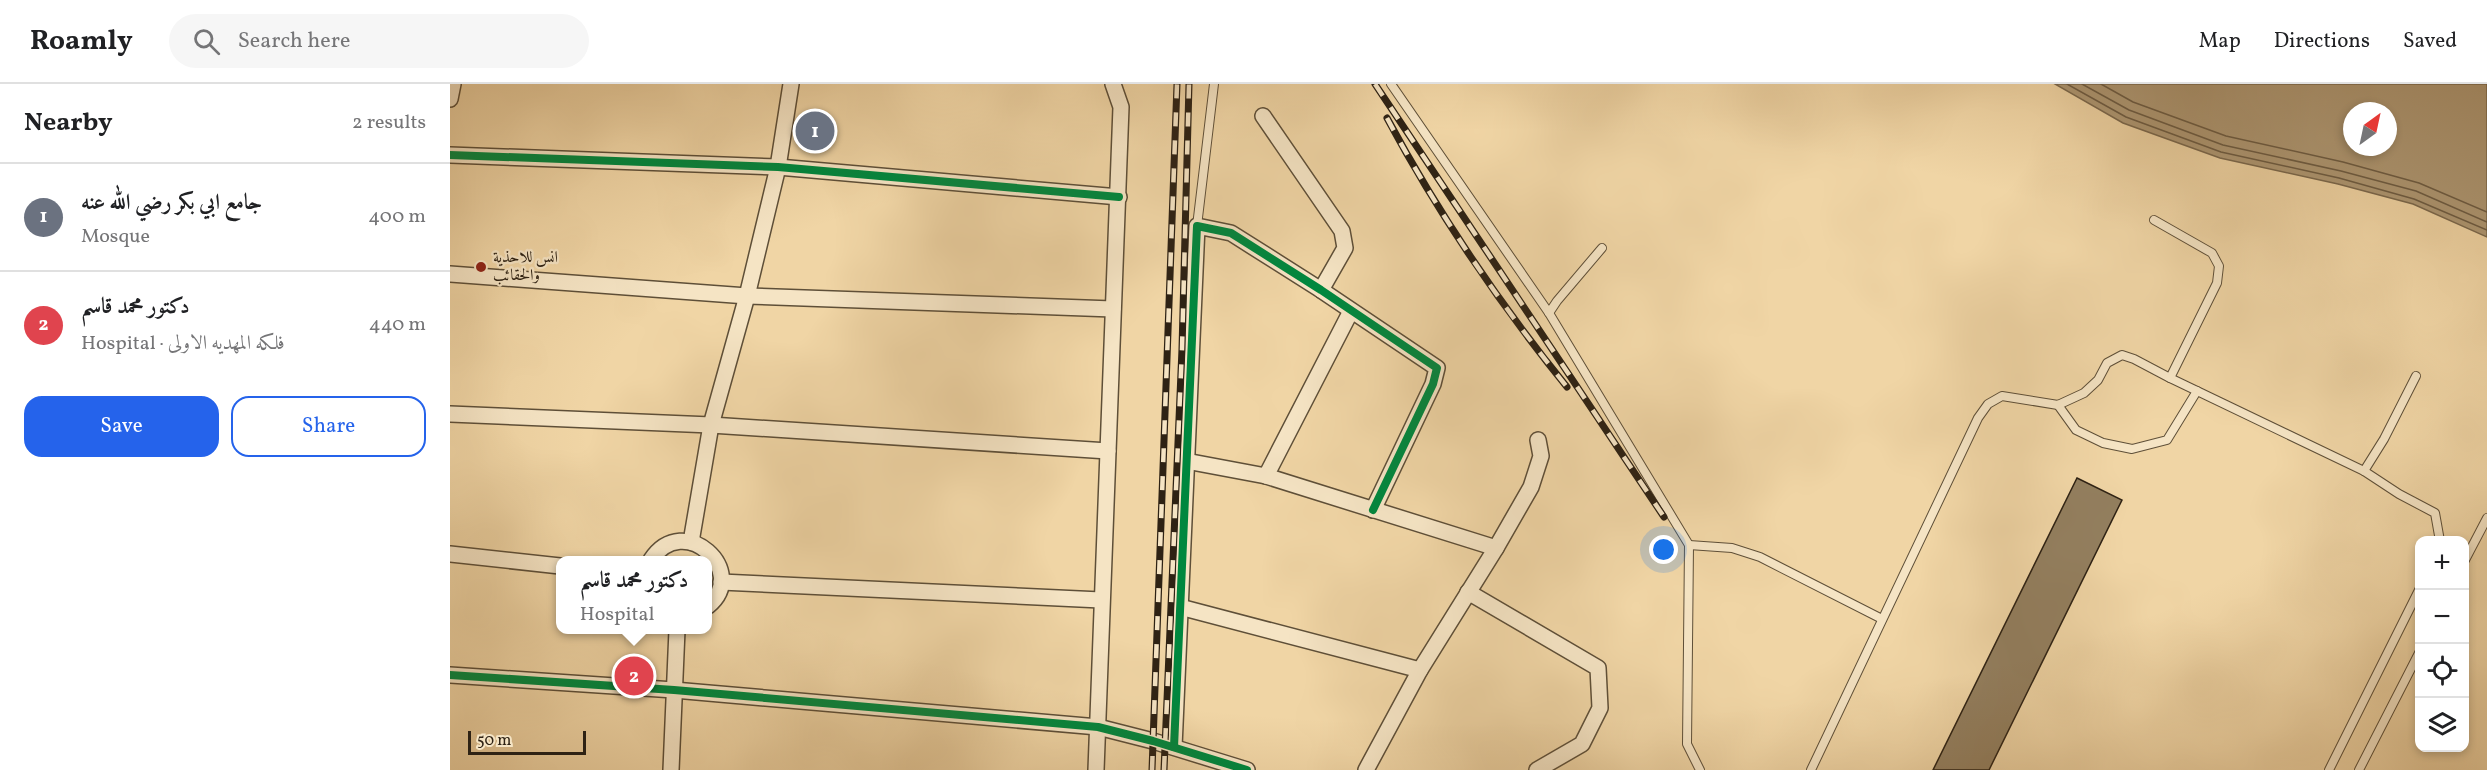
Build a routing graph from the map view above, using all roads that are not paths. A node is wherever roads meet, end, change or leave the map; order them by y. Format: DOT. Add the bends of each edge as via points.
graph roads {
  1 [pos="453,84"];
  2 [pos="791,84"];
  3 [pos="1113,84"];
  4 [pos="1214,84"];
  5 [pos="1390,84"];
  6 [pos="450,99"];
  7 [pos="1263,116"];
  8 [pos="450,155"];
  9 [pos="778,167"];
  10 [pos="1119,197"];
  11 [pos="2154,220"];
  12 [pos="1197,226"];
  13 [pos="1602,248"];
  14 [pos="450,274"];
  15 [pos="1322,290"];
  16 [pos="747,296"];
  17 [pos="1113,309"];
  18 [pos="1351,311"];
  19 [pos="1549,313"];
  20 [pos="2416,376"];
  21 [pos="2170,378"];
  22 [pos="2197,391"];
  23 [pos="2058,405"];
  24 [pos="450,414"];
  25 [pos="711,425"];
  26 [pos="1538,440"];
  27 [pos="1108,451"];
  28 [pos="1186,461"];
  29 [pos="2364,471"];
  30 [pos="1266,476"];
  31 [pos="1372,510"];
  32 [pos="2487,518"];
  33 [pos="2439,536"];
  34 [pos="691,542"];
  35 [pos="1689,545"];
  36 [pos="1496,548"];
  37 [pos="2469,552"];
  38 [pos="450,554"];
  39 [pos="654,556"];
  40 [pos="711,556"];
  41 [pos="712,557"];
  42 [pos="556,565"];
  43 [pos="721,582"];
  44 [pos="2419,590"];
  45 [pos="1468,592"];
  46 [pos="1101,600"];
  47 [pos="712,601"];
  48 [pos="1180,607"];
  49 [pos="1882,619"];
  50 [pos="677,634"];
  51 [pos="2415,661"];
  52 [pos="1420,670"];
  53 [pos="450,675"];
  54 [pos="674,690"];
  55 [pos="1098,727"];
  56 [pos="1174,747"];
  57 [pos="671,770"];
  58 [pos="1096,770"];
  59 [pos="1246,770"];
  60 [pos="1366,770"];
  61 [pos="1537,770"];
  62 [pos="1700,770"];
  63 [pos="1811,770"];
  64 [pos="2329,770"];
  65 [pos="2359,770"];
  1 -- 6 [label="street"];
  2 -- 9 [label="street"];
  3 -- 10 [label="street" via="1121,107"];
  4 -- 12 [label="lane"];
  5 -- 19 [label="lane"];
  7 -- 15 [label="street" via="1342,231 1345,248"];
  8 -- 9 [label="street"];
  9 -- 10 [label="street"];
  9 -- 16 [label="street"];
  10 -- 17 [label="street"];
  11 -- 21 [label="lane" via="2212,253 2218,266 2217,283"];
  12 -- 15 [label="street" via="1231,233"];
  12 -- 28 [label="street"];
  13 -- 19 [label="lane"];
  14 -- 16 [label="street"];
  15 -- 18 [label="street"];
  16 -- 17 [label="street"];
  16 -- 25 [label="street"];
  17 -- 27 [label="street"];
  18 -- 30 [label="street"];
  18 -- 31 [label="street" via="1433,364 1437,372"];
  19 -- 35 [label="lane"];
  20 -- 29 [label="lane"];
  21 -- 22 [label="lane"];
  21 -- 23 [label="lane" via="2122,355 2107,363 2085,393"];
  22 -- 23 [label="lane" via="2167,440 2132,449 2103,443 2076,430"];
  22 -- 29 [label="lane"];
  23 -- 49 [label="lane" via="2002,396 1988,404"];
  24 -- 25 [label="street"];
  25 -- 27 [label="street"];
  25 -- 34 [label="street"];
  26 -- 36 [label="street" via="1541,456 1531,487"];
  27 -- 46 [label="street"];
  28 -- 30 [label="street"];
  28 -- 48 [label="street"];
  29 -- 33 [label="lane" via="2434,513"];
  30 -- 31 [label="street"];
  31 -- 36 [label="street"];
  32 -- 37 [label="lane"];
  34 -- 39 [label="street" via="666,546"];
  34 -- 40 [label="street"];
  35 -- 49 [label="lane" via="1732,548 1760,556"];
  35 -- 62 [label="lane" via="1687,744"];
  36 -- 45 [label="street"];
  38 -- 42 [label="street"];
  41 -- 43 [label="street"];
  43 -- 46 [label="street"];
  43 -- 47 [label="street"];
  44 -- 64 [label="lane"];
  45 -- 52 [label="street"];
  45 -- 61 [label="street" via="1598,668 1600,708 1582,744"];
  46 -- 55 [label="street"];
  48 -- 52 [label="street"];
  48 -- 56 [label="street"];
  49 -- 63 [label="lane"];
  50 -- 54 [label="street"];
  51 -- 65 [label="lane"];
  52 -- 60 [label="street"];
  53 -- 54 [label="street"];
  54 -- 55 [label="street"];
  54 -- 57 [label="street"];
  55 -- 56 [label="street"];
  55 -- 58 [label="street"];
  56 -- 59 [label="street"];
}
